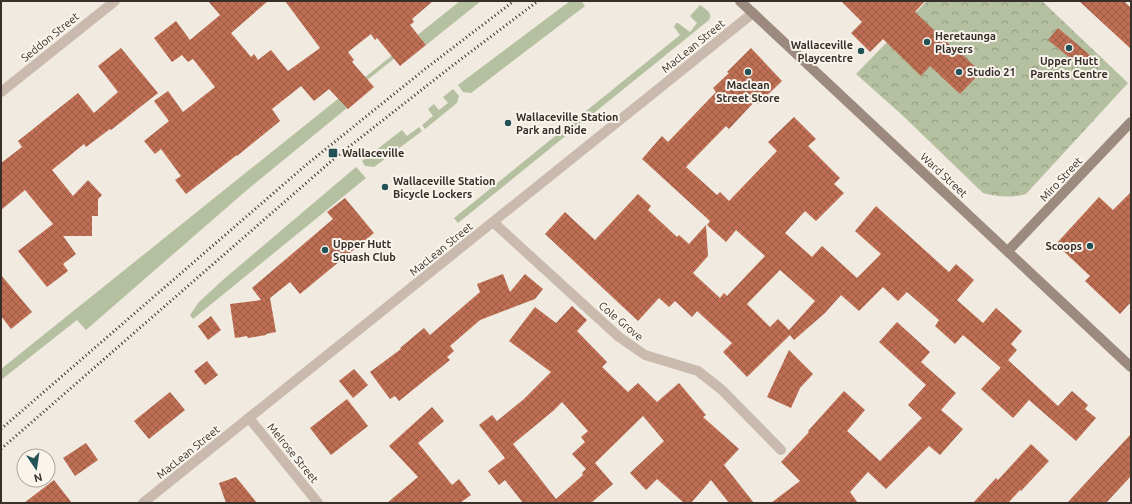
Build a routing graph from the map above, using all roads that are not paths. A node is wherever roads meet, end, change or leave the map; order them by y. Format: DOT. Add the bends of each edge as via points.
graph roads {
  1 [pos="115,1"];
  2 [pos="740,1"];
  3 [pos="753,13"];
  4 [pos="1,92"];
  5 [pos="1131,122"];
  6 [pos="493,222"];
  7 [pos="1008,252"];
  8 [pos="1131,367"];
  9 [pos="250,418"];
  10 [pos="781,450"];
  11 [pos="144,503"];
  12 [pos="318,503"];
  1 -- 4 [label="street, Seddon Street"];
  2 -- 3 [label="street, Ward Street"];
  3 -- 6 [label="street, MacLean Street"];
  3 -- 7 [label="street, Ward Street"];
  5 -- 7 [label="street, Miro Street"];
  6 -- 9 [label="street, MacLean Street"];
  6 -- 10 [label="street, Cole Grove" via="619,338 645,355 706,376"];
  7 -- 8 [label="street, Ward Street"];
  9 -- 11 [label="street, MacLean Street"];
  9 -- 12 [label="street, Melrose Street"];
}
